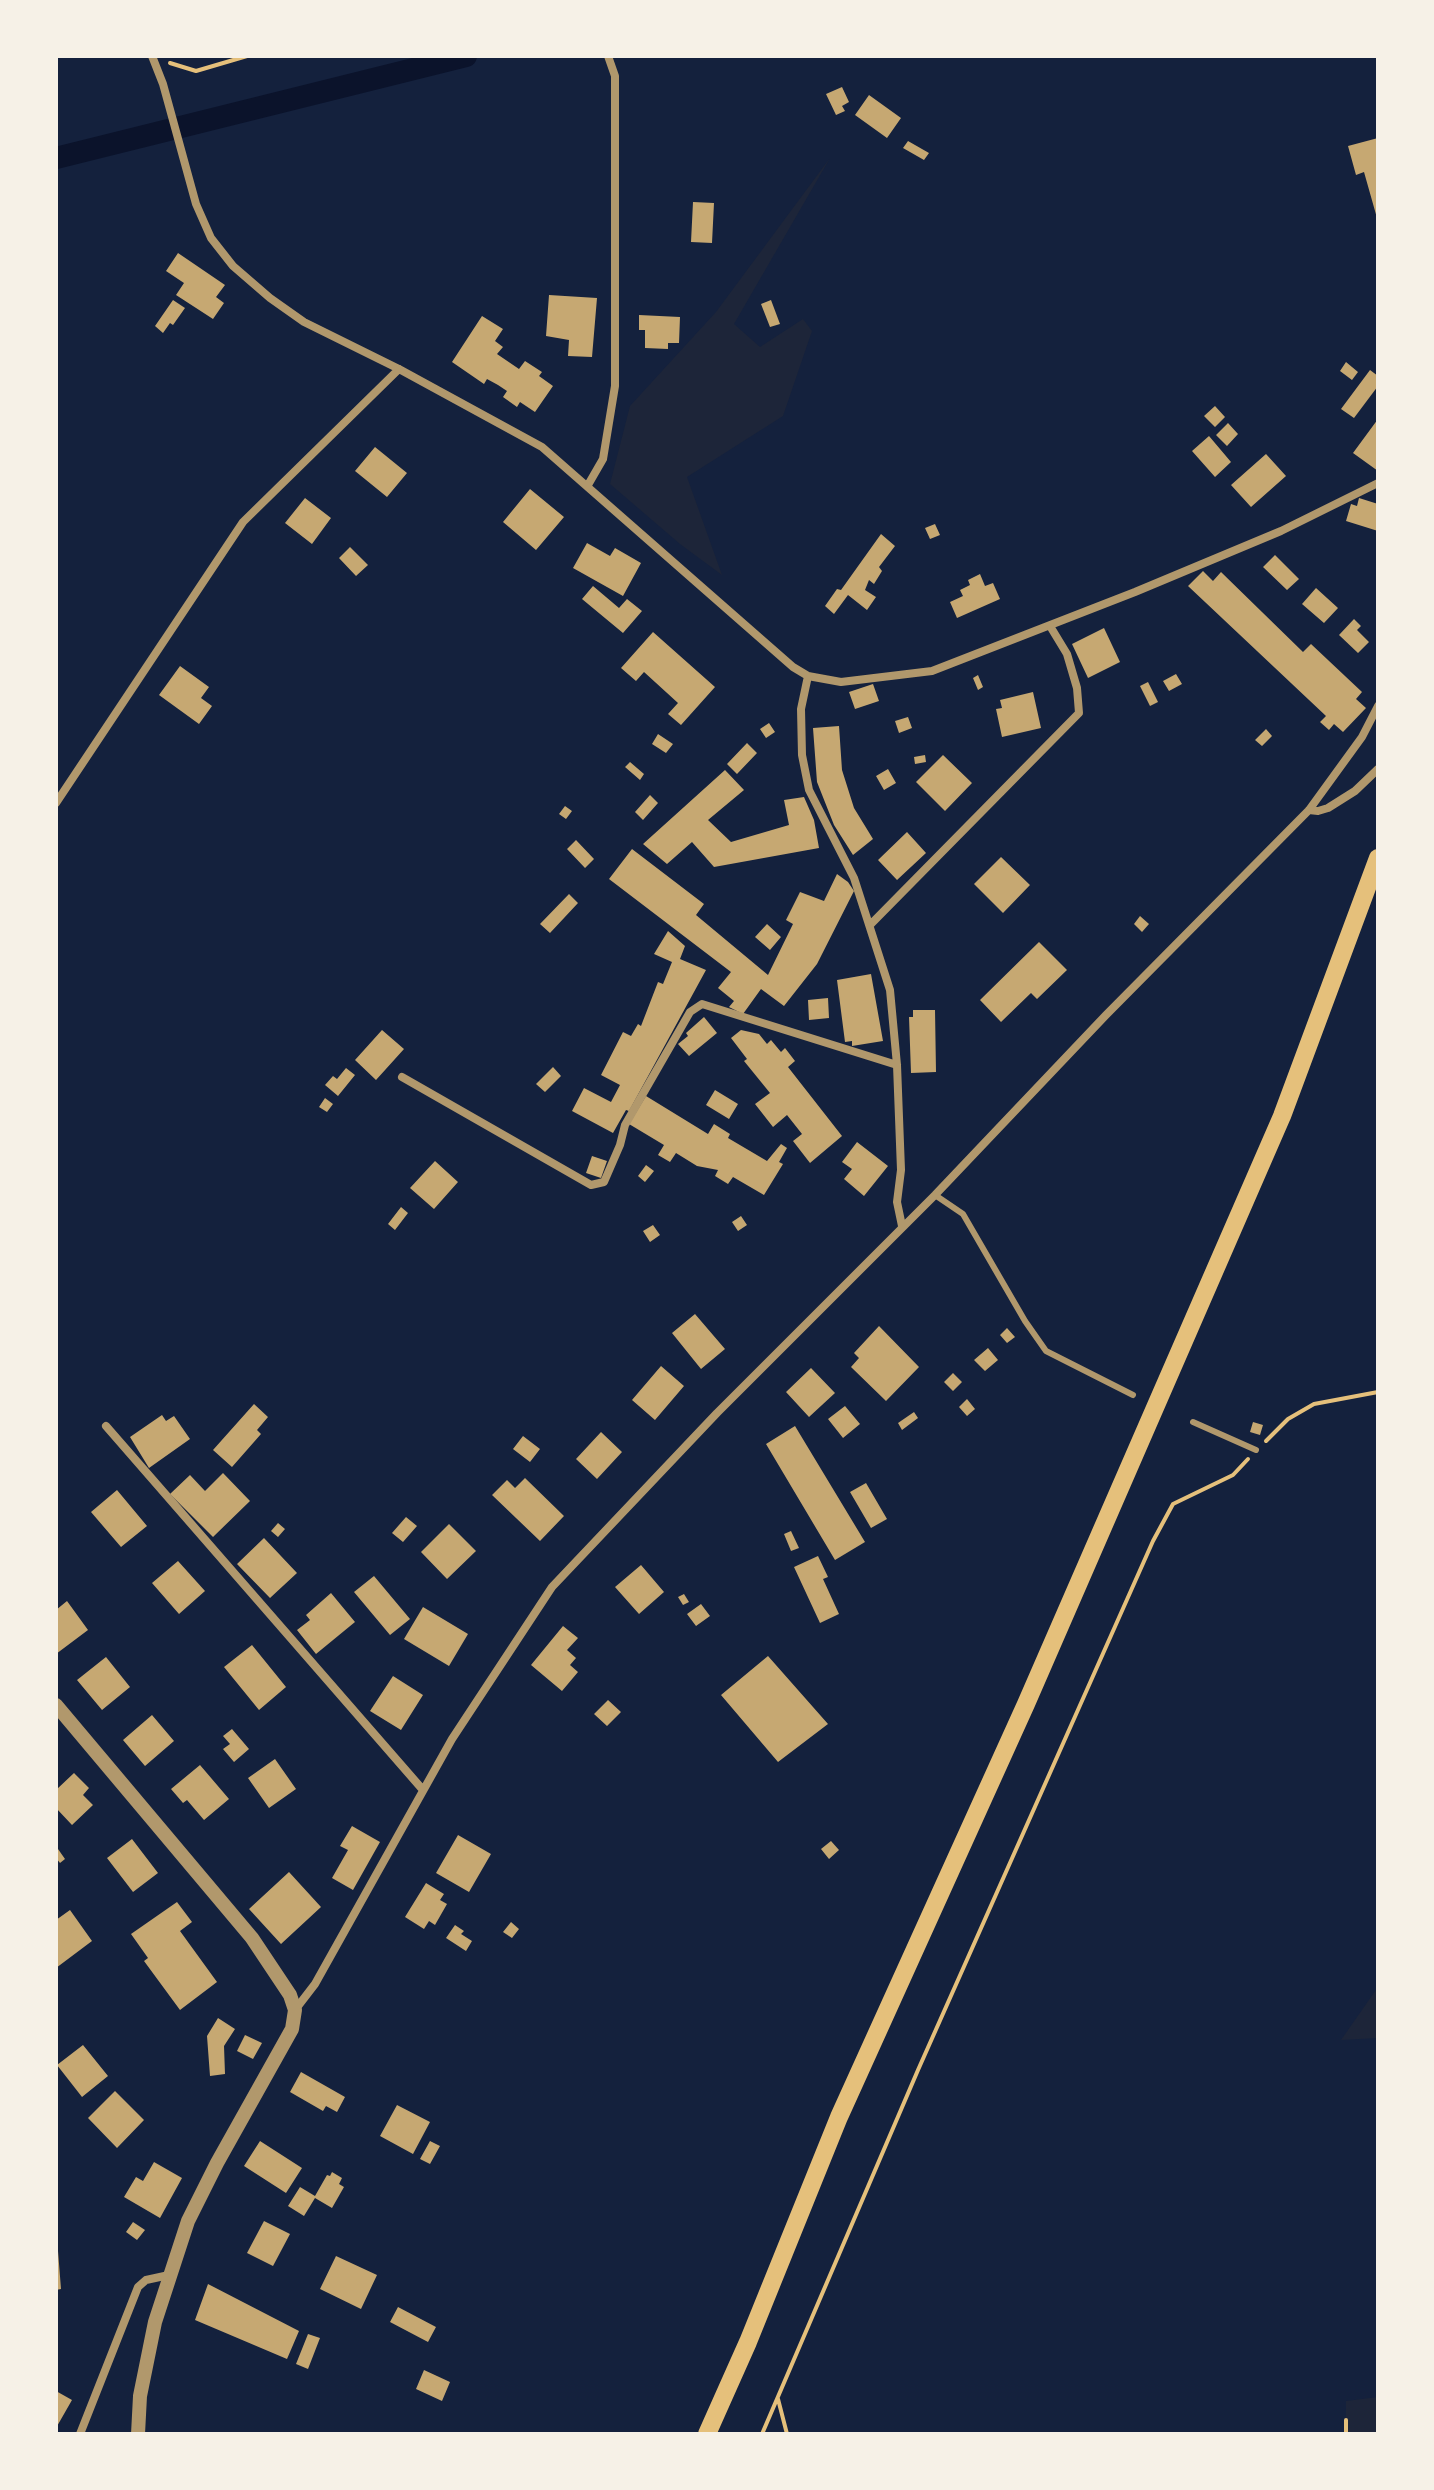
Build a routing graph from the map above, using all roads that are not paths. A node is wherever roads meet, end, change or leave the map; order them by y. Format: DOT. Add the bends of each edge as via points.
graph roads {
  1 [pos="152,56"];
  2 [pos="608,56"];
  3 [pos="399,369"];
  4 [pos="1378,483"];
  5 [pos="588,485"];
  6 [pos="1050,626"];
  7 [pos="808,676"];
  8 [pos="1378,706"];
  9 [pos="1378,769"];
  10 [pos="56,803"];
  11 [pos="1309,810"];
  12 [pos="1378,858"];
  13 [pos="870,925"];
  14 [pos="897,1065"];
  15 [pos="402,1077"];
  16 [pos="935,1195"];
  17 [pos="902,1226"];
  18 [pos="1133,1395"];
  19 [pos="1193,1422"];
  20 [pos="106,1426"];
  21 [pos="1256,1450"];
  22 [pos="56,1705"];
  23 [pos="423,1790"];
  24 [pos="295,2010"];
  25 [pos="169,2275"];
  26 [pos="80,2434"];
  27 [pos="138,2434"];
  28 [pos="707,2434"];
  1 -- 3 [label="street" via="203,221 221,253 304,322"];
  2 -- 5 [label="street" via="615,76 615,386 603,459"];
  3 -- 5 [label="street" via="542,447"];
  3 -- 10 [label="street" via="243,522"];
  4 -- 6 [label="street" via="1281,531"];
  5 -- 7 [label="street"];
  6 -- 7 [label="street" via="932,671 841,682"];
  6 -- 13 [label="street" via="1067,654 1079,713"];
  7 -- 13 [label="street" via="801,709 809,790 854,878"];
  8 -- 11 [label="street"];
  9 -- 11 [label="street" via="1328,808"];
  11 -- 16 [label="street"];
  12 -- 28 [label="main road" via="1282,1116 839,2117"];
  13 -- 14 [label="street" via="890,990"];
  14 -- 15 [label="street" via="702,1004 690,1012 625,1125 604,1182 591,1185"];
  14 -- 17 [label="street" via="897,1202"];
  16 -- 17 [label="street"];
  16 -- 18 [label="lane" via="963,1214 1046,1351"];
  17 -- 23 [label="street" via="552,1587"];
  19 -- 21 [label="lane"];
  20 -- 23 [label="street"];
  22 -- 24 [label="street" via="252,1938"];
  23 -- 24 [label="street" via="315,1984"];
  24 -- 25 [label="street" via="292,2029 188,2221"];
  25 -- 26 [label="street" via="138,2287"];
  25 -- 27 [label="street" via="147,2358"];
}
